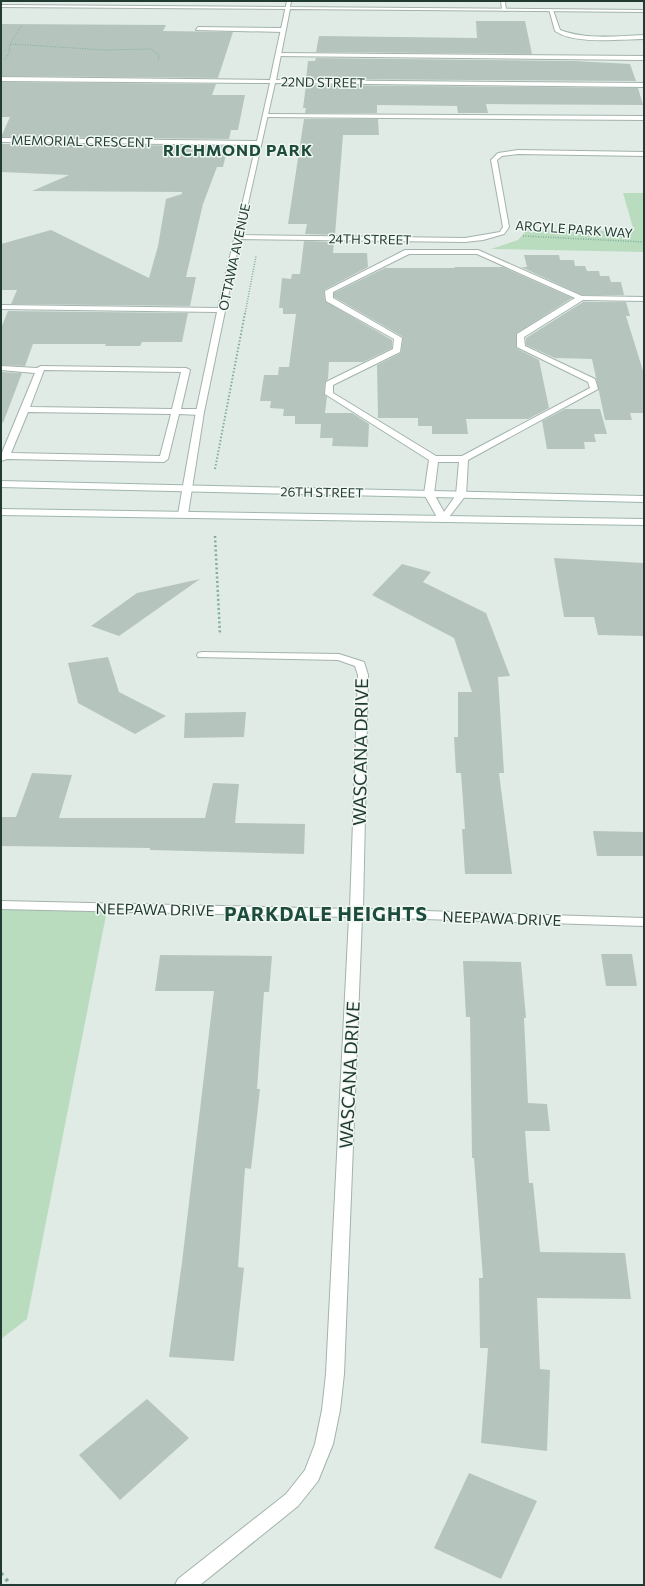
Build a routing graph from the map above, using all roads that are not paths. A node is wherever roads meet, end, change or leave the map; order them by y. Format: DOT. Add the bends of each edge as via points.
graph roads {
  1 [pos="51,1"];
  2 [pos="89,1"];
  3 [pos="289,1"];
  4 [pos="503,1"];
  5 [pos="1,6"];
  6 [pos="48,6"];
  7 [pos="86,6"];
  8 [pos="288,8"];
  9 [pos="504,10"];
  10 [pos="551,10"];
  11 [pos="644,11"];
  12 [pos="198,29"];
  13 [pos="283,30"];
  14 [pos="644,37"];
  15 [pos="278,55"];
  16 [pos="644,58"];
  17 [pos="1,79"];
  18 [pos="273,82"];
  19 [pos="644,85"];
  20 [pos="266,115"];
  21 [pos="644,118"];
  22 [pos="1,140"];
  23 [pos="259,143"];
  24 [pos="644,154"];
  25 [pos="237,237"];
  26 [pos="581,298"];
  27 [pos="644,299"];
  28 [pos="1,307"];
  29 [pos="222,310"];
  30 [pos="1,368"];
  31 [pos="40,371"];
  32 [pos="24,409"];
  33 [pos="176,411"];
  34 [pos="200,412"];
  35 [pos="3,457"];
  36 [pos="434,458"];
  37 [pos="464,458"];
  38 [pos="1,484"];
  39 [pos="188,490"];
  40 [pos="429,494"];
  41 [pos="461,495"];
  42 [pos="644,499"];
  43 [pos="1,512"];
  44 [pos="183,514"];
  45 [pos="443,519"];
  46 [pos="644,522"];
  47 [pos="202,655"];
  48 [pos="1,905"];
  49 [pos="356,913"];
  50 [pos="644,922"];
  51 [pos="185,1585"];
  1 -- 6 [label="street"];
  2 -- 7 [label="street"];
  3 -- 8 [label="street, OTTAWA AVENUE"];
  4 -- 9 [label="street"];
  5 -- 6 [label="street"];
  6 -- 7 [label="street"];
  7 -- 8 [label="street"];
  8 -- 9 [label="street"];
  8 -- 13 [label="street, OTTAWA AVENUE"];
  9 -- 10 [label="street"];
  10 -- 11 [label="street"];
  10 -- 14 [label="street" via="558,31 563,34 584,37"];
  12 -- 13 [label="street"];
  13 -- 15 [label="street, OTTAWA AVENUE"];
  15 -- 16 [label="street"];
  15 -- 18 [label="street, OTTAWA AVENUE"];
  17 -- 18 [label="street, 22ND STREET"];
  18 -- 19 [label="street, 22ND STREET"];
  18 -- 20 [label="street, OTTAWA AVENUE"];
  20 -- 21 [label="street"];
  20 -- 23 [label="street, OTTAWA AVENUE"];
  22 -- 23 [label="street, MEMORIAL CRESCENT"];
  23 -- 25 [label="street, OTTAWA AVENUE"];
  24 -- 25 [label="street, 24TH STREET" via="500,154 494,160 506,227 502,232 483,238 465,240"];
  25 -- 29 [label="street, OTTAWA AVENUE"];
  26 -- 27 [label="street"];
  26 -- 36 [label="street" via="478,252 408,252 329,291 329,298 398,338 398,350 329,384 329,394"];
  26 -- 37 [label="street" via="520,336 521,347 592,381 594,388"];
  28 -- 29 [label="street"];
  29 -- 34 [label="street, OTTAWA AVENUE"];
  30 -- 31 [label="street"];
  31 -- 32 [label="street"];
  31 -- 33 [label="street" via="41,368 186,370"];
  32 -- 33 [label="street"];
  32 -- 35 [label="street"];
  33 -- 34 [label="street"];
  33 -- 35 [label="street" via="164,459"];
  34 -- 39 [label="street, OTTAWA AVENUE"];
  36 -- 37 [label="street"];
  36 -- 40 [label="street"];
  37 -- 41 [label="street"];
  38 -- 39 [label="street, 26TH STREET"];
  39 -- 40 [label="street, 26TH STREET"];
  39 -- 44 [label="street, OTTAWA AVENUE"];
  40 -- 41 [label="street, 26TH STREET"];
  40 -- 45 [label="street"];
  41 -- 42 [label="street, 26TH STREET"];
  41 -- 45 [label="street"];
  43 -- 44 [label="street, 26TH STREET"];
  44 -- 45 [label="street, 26TH STREET"];
  45 -- 46 [label="street, 26TH STREET"];
  47 -- 49 [label="street, WASCANA DRIVE" via="339,657 360,664 362,744"];
  48 -- 49 [label="street, NEEPAWA DRIVE"];
  49 -- 50 [label="street, NEEPAWA DRIVE"];
  49 -- 51 [label="street, WASCANA DRIVE" via="335,1374 324,1444 312,1475 292,1500"];
}
